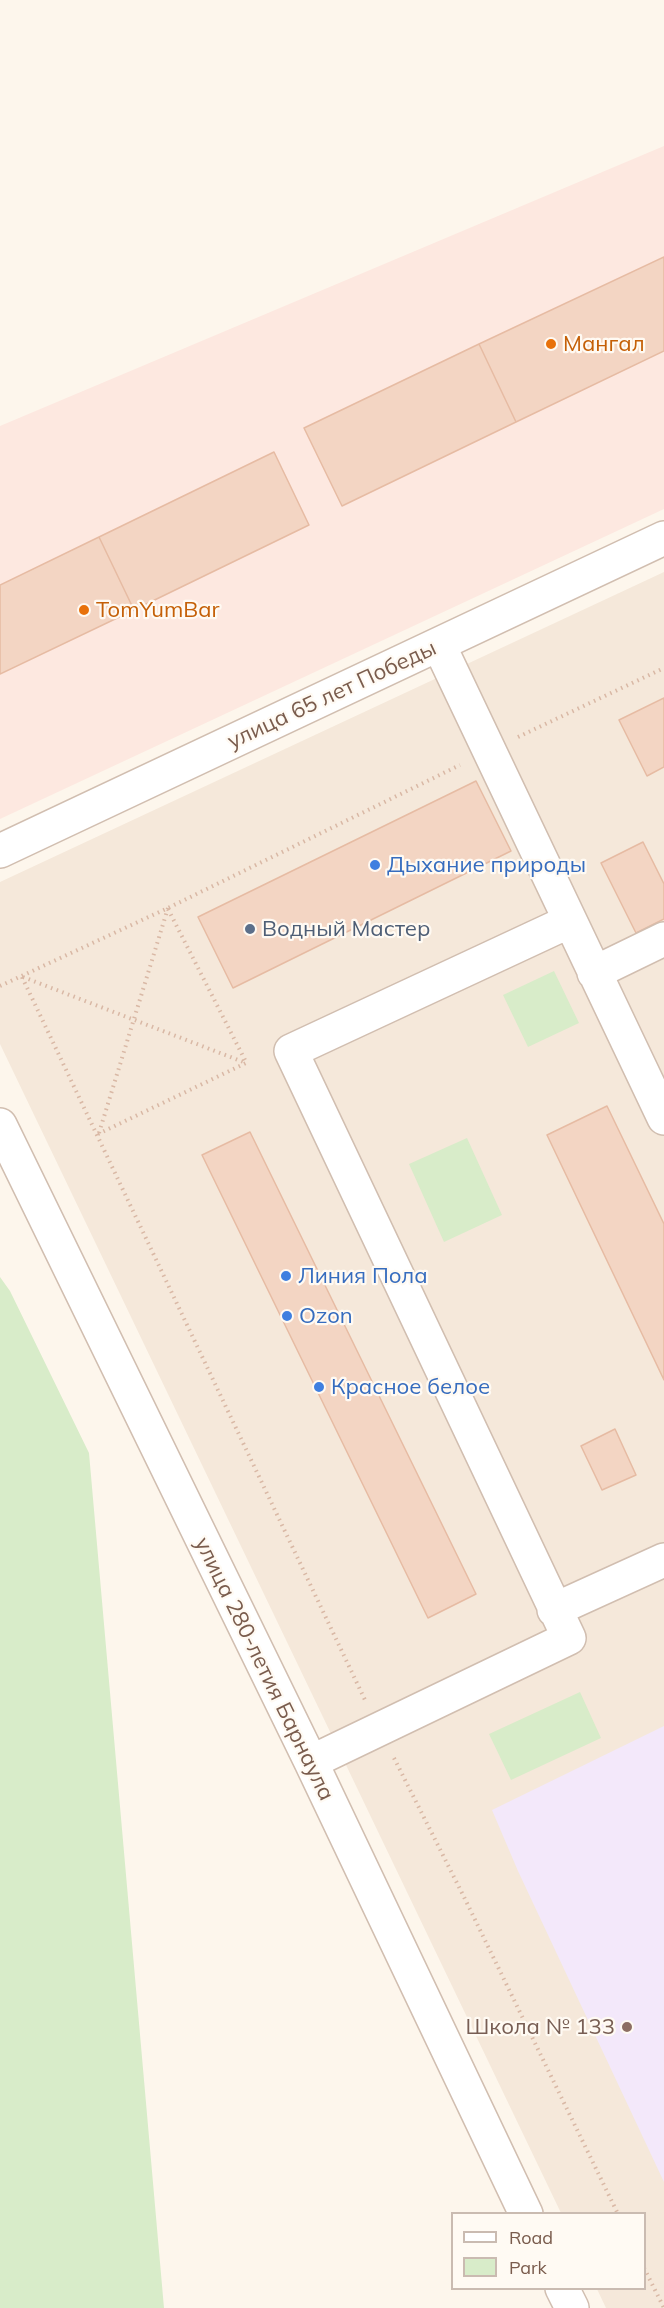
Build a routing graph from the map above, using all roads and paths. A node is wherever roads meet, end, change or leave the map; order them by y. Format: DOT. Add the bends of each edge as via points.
graph roads {
  1 [pos="664,538"];
  2 [pos="439,645"];
  3 [pos="664,668"];
  4 [pos="489,750"];
  5 [pos="0,851"];
  6 [pos="168,908"];
  7 [pos="570,921"];
  8 [pos="664,939"];
  9 [pos="594,973"];
  10 [pos="22,977"];
  11 [pos="0,986"];
  12 [pos="133,1020"];
  13 [pos="246,1063"];
  14 [pos="664,1118"];
  15 [pos="0,1125"];
  16 [pos="98,1134"];
  17 [pos="664,1560"];
  18 [pos="554,1610"];
  19 [pos="380,1730"];
  20 [pos="311,1762"];
  21 [pos="525,2212"];
  22 [pos="617,2212"];
  23 [pos="646,2270"];
  24 [pos="563,2290"];
  25 [pos="572,2308"];
  26 [pos="664,2308"];
  1 -- 2 [label="street, улица 65 лет Победы"];
  2 -- 4 [label="street"];
  2 -- 5 [label="street, улица 65 лет Победы"];
  3 -- 4 [label="path"];
  4 -- 6 [label="path"];
  4 -- 7 [label="street"];
  6 -- 10 [label="path"];
  6 -- 12 [label="path"];
  6 -- 13 [label="path"];
  7 -- 9 [label="street"];
  7 -- 18 [label="street" via="291,1051"];
  8 -- 9 [label="street"];
  9 -- 14 [label="street"];
  10 -- 11 [label="path"];
  10 -- 12 [label="path"];
  10 -- 16 [label="path"];
  12 -- 13 [label="path"];
  12 -- 16 [label="path"];
  13 -- 16 [label="path"];
  15 -- 20 [label="street, улица 280-летия Барнаула"];
  16 -- 19 [label="path"];
  17 -- 18 [label="street"];
  18 -- 19 [label="street" via="569,1638"];
  19 -- 20 [label="street"];
  19 -- 22 [label="path"];
  20 -- 21 [label="street, улица 280-летия Барнаула"];
  23 -- 26 [label="path"];
  24 -- 25 [label="street"];
}
